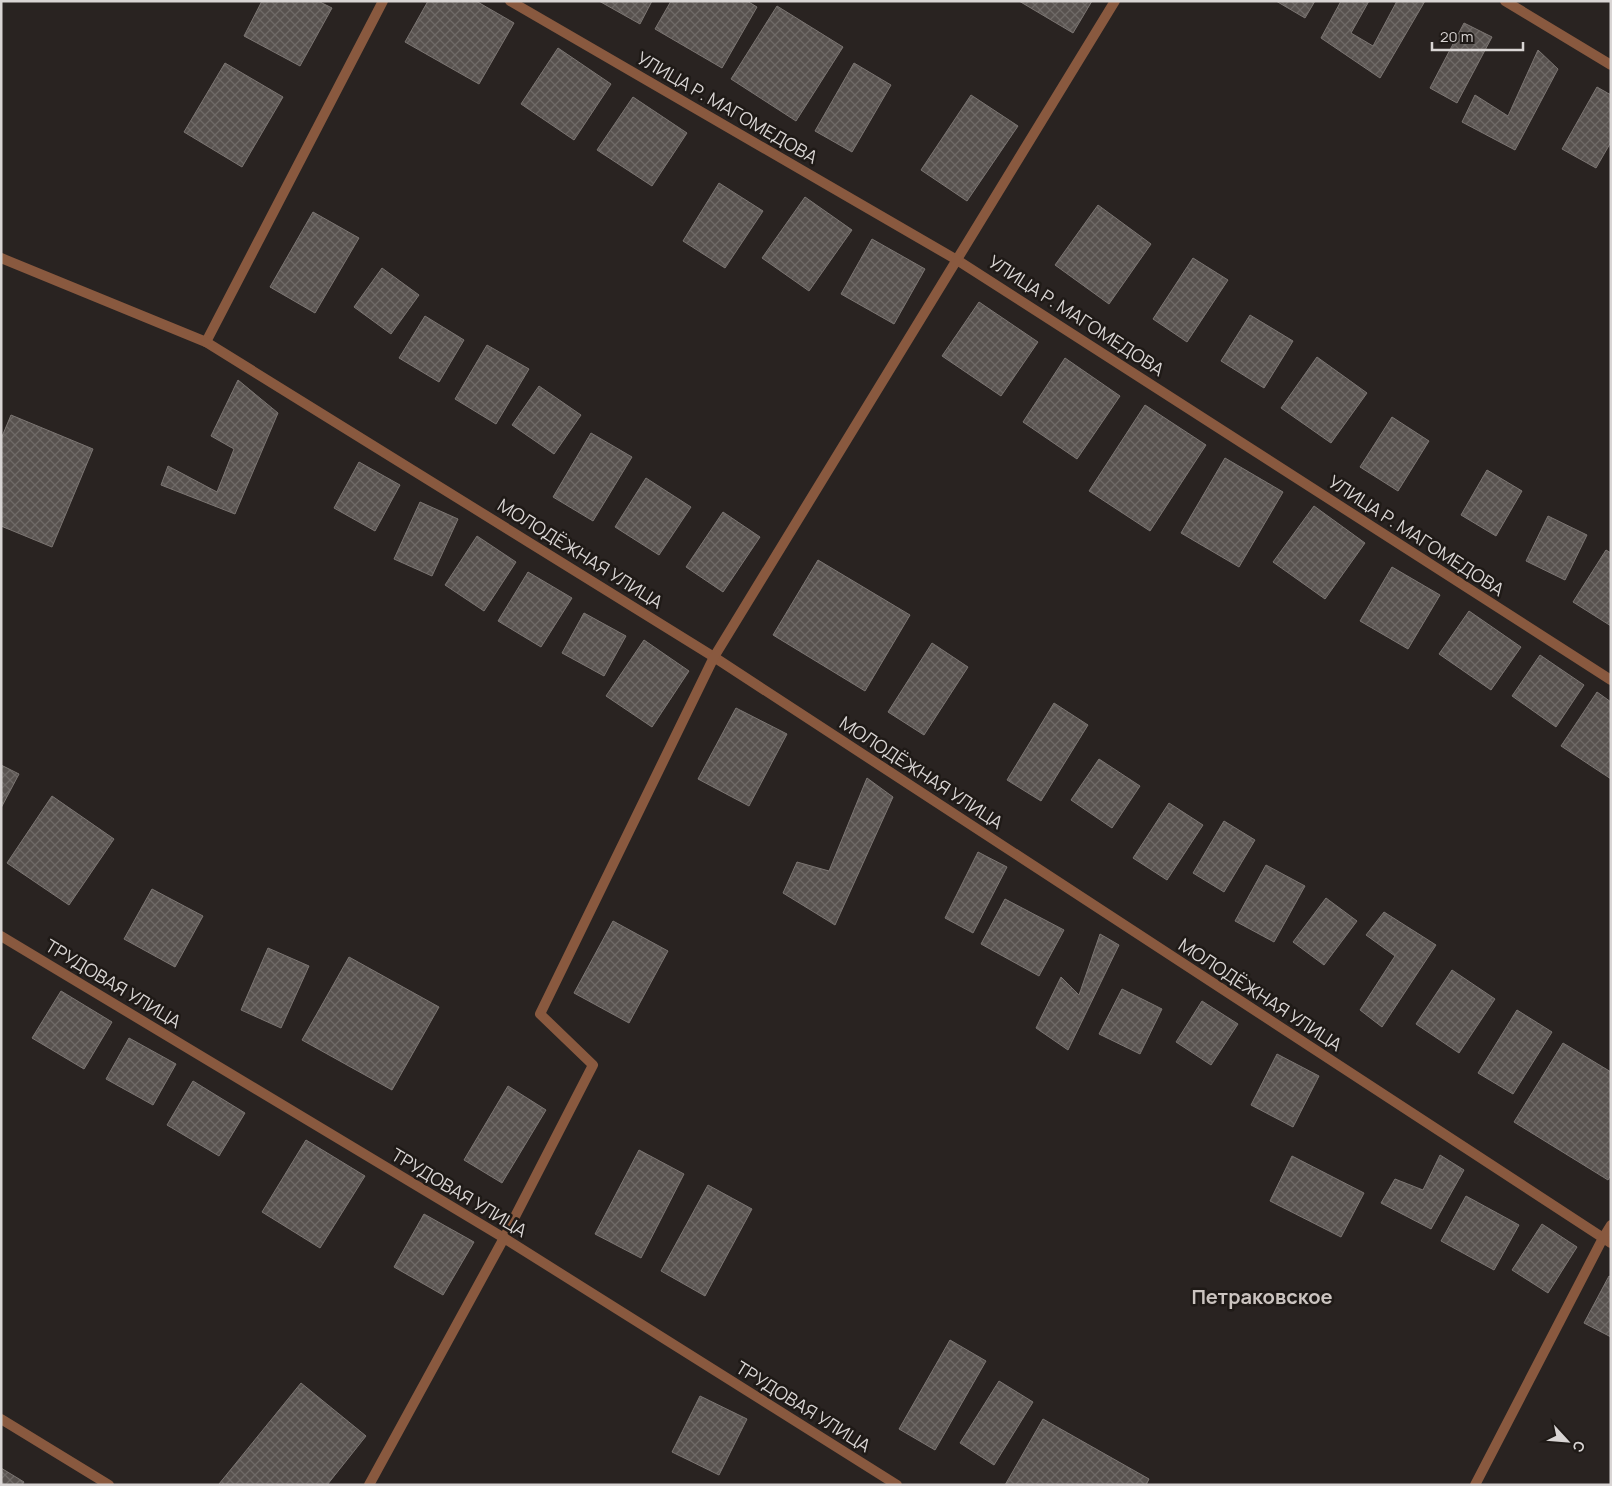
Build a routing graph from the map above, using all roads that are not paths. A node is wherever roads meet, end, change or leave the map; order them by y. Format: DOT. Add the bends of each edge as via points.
graph roads {
  1 [pos="383,1"];
  2 [pos="510,1"];
  3 [pos="1115,1"];
  4 [pos="1505,1"];
  5 [pos="1611,66"];
  6 [pos="1,258"];
  7 [pos="957,260"];
  8 [pos="206,342"];
  9 [pos="714,657"];
  10 [pos="1611,680"];
  11 [pos="1,936"];
  12 [pos="1611,1225"];
  13 [pos="504,1238"];
  14 [pos="1607,1241"];
  15 [pos="1,1419"];
  16 [pos="109,1485"];
  17 [pos="369,1485"];
  18 [pos="897,1485"];
  19 [pos="1475,1485"];
  1 -- 8 [label="street"];
  2 -- 7 [label="street, УЛИЦА Р. МАГОМЕДОВА"];
  3 -- 7 [label="street"];
  4 -- 5 [label="street"];
  6 -- 8 [label="street, МОЛОДЁЖНАЯ УЛИЦА"];
  7 -- 9 [label="street"];
  7 -- 10 [label="street, УЛИЦА Р. МАГОМЕДОВА"];
  8 -- 9 [label="street, МОЛОДЁЖНАЯ УЛИЦА"];
  9 -- 13 [label="street" via="540,1014 593,1065"];
  9 -- 14 [label="street, МОЛОДЁЖНАЯ УЛИЦА"];
  11 -- 13 [label="street, ТРУДОВАЯ УЛИЦА"];
  12 -- 14 [label="street"];
  13 -- 17 [label="street"];
  13 -- 18 [label="street, ТРУДОВАЯ УЛИЦА"];
  14 -- 19 [label="street"];
  15 -- 16 [label="street"];
}
